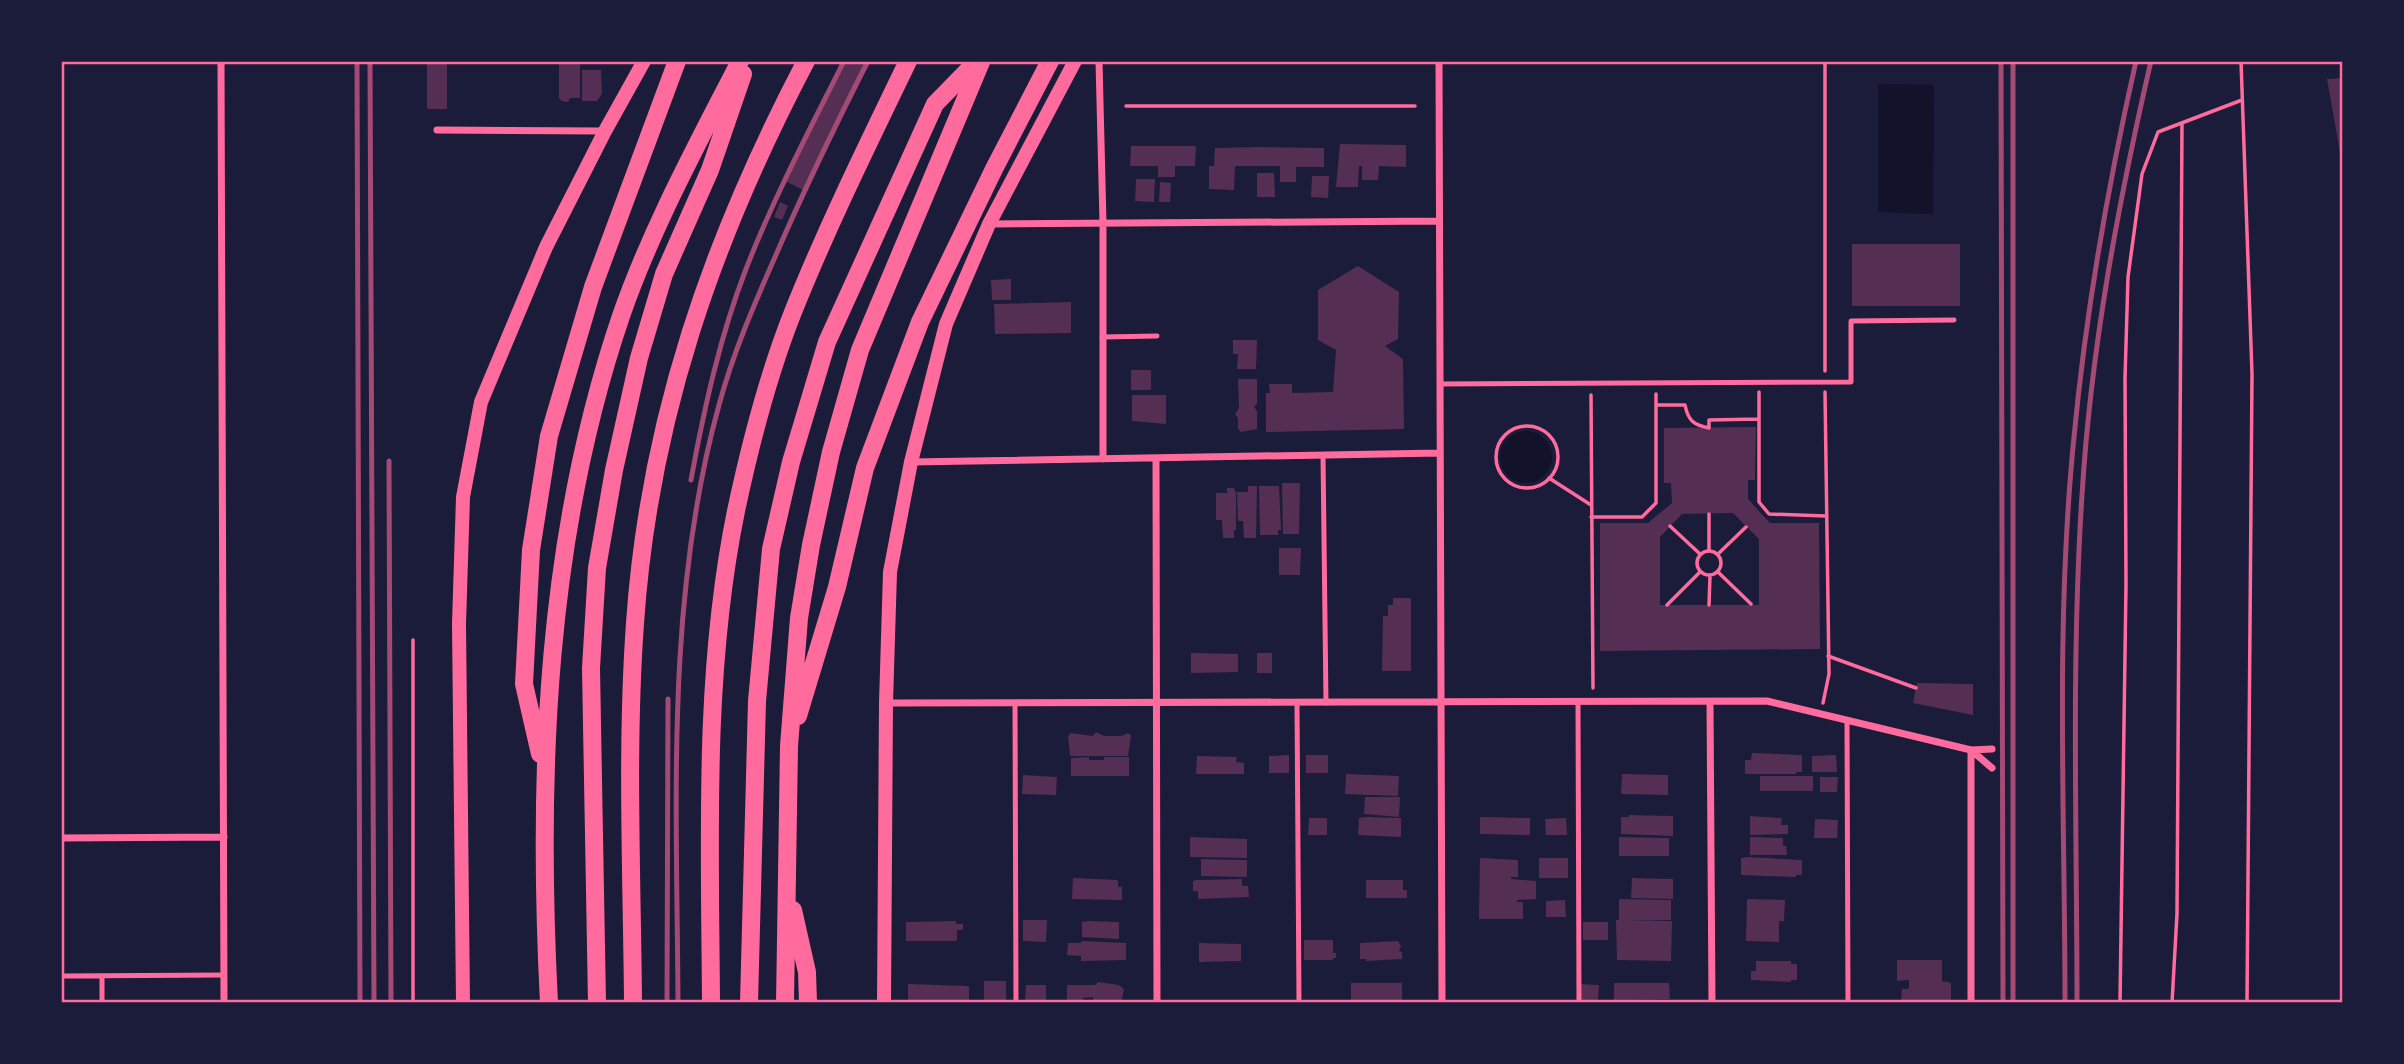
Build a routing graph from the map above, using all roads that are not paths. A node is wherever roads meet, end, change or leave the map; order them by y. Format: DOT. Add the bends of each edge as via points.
graph roads {
  1 [pos="221,61"];
  2 [pos="644,61"];
  3 [pos="677,61"];
  4 [pos="740,61"];
  5 [pos="748,61"];
  6 [pos="806,61"];
  7 [pos="908,61"];
  8 [pos="979,61"];
  9 [pos="1050,61"];
  10 [pos="1075,61"];
  11 [pos="1098,61"];
  12 [pos="1439,61"];
  13 [pos="437,130"];
  14 [pos="605,131"];
  15 [pos="1439,221"];
  16 [pos="989,223"];
  17 [pos="1102,223"];
  18 [pos="1954,320"];
  19 [pos="1157,336"];
  20 [pos="1102,337"];
  21 [pos="1440,384"];
  22 [pos="1440,453"];
  23 [pos="1323,455"];
  24 [pos="1156,458"];
  25 [pos="1103,459"];
  26 [pos="912,462"];
  27 [pos="1297,702"];
  28 [pos="1441,702"];
  29 [pos="1578,702"];
  30 [pos="1710,702"];
  31 [pos="886,703"];
  32 [pos="1016,703"];
  33 [pos="1156,703"];
  34 [pos="1326,703"];
  35 [pos="1847,720"];
  36 [pos="789,746"];
  37 [pos="1992,748"];
  38 [pos="1972,750"];
  39 [pos="1992,768"];
  40 [pos="544,770"];
  41 [pos="224,837"];
  42 [pos="61,838"];
  43 [pos="787,881"];
  44 [pos="546,950"];
  45 [pos="224,975"];
  46 [pos="61,976"];
  47 [pos="102,976"];
  48 [pos="102,1003"];
  49 [pos="224,1003"];
  50 [pos="463,1003"];
  51 [pos="536,1003"];
  52 [pos="549,1003"];
  53 [pos="597,1003"];
  54 [pos="633,1003"];
  55 [pos="710,1003"];
  56 [pos="749,1003"];
  57 [pos="785,1003"];
  58 [pos="808,1003"];
  59 [pos="884,1003"];
  60 [pos="1016,1003"];
  61 [pos="1157,1003"];
  62 [pos="1298,1003"];
  63 [pos="1442,1003"];
  64 [pos="1579,1003"];
  65 [pos="1712,1003"];
  66 [pos="1848,1003"];
  67 [pos="1971,1003"];
  1 -- 41 [label="street"];
  2 -- 14 [label="main road"];
  3 -- 40 [label="highway" via="593,287 549,436 531,550 524,684"];
  4 -- 40 [label="highway" via="663,212 622,314 592,410 569,514"];
  5 -- 53 [label="highway" via="710,170 664,274 639,358 597,568 591,668"];
  6 -- 54 [label="highway" via="747,179 713,262 685,344 646,525 635,622 631,727"];
  7 -- 55 [label="highway" via="792,314 736,511 711,723"];
  8 -- 36 [label="highway" via="860,350 831,452 799,618"];
  8 -- 56 [label="highway" via="935,104 827,342 791,462 771,549 757,701"];
  9 -- 36 [label="highway" via="920,322 865,468 837,587"];
  10 -- 16 [label="main road"];
  11 -- 17 [label="street"];
  12 -- 15 [label="street"];
  13 -- 14 [label="street"];
  14 -- 50 [label="main road" via="546,247 481,402 463,497 459,624"];
  15 -- 17 [label="street"];
  15 -- 21 [label="street"];
  16 -- 17 [label="street"];
  16 -- 26 [label="main road" via="946,324"];
  17 -- 20 [label="street"];
  18 -- 21 [label="lane" via="1851,321 1851,382"];
  19 -- 20 [label="lane"];
  20 -- 25 [label="street"];
  21 -- 22 [label="street"];
  22 -- 23 [label="street"];
  22 -- 28 [label="street"];
  23 -- 24 [label="street"];
  23 -- 34 [label="lane"];
  24 -- 25 [label="street"];
  24 -- 33 [label="street"];
  25 -- 26 [label="street"];
  26 -- 31 [label="main road" via="890,572"];
  27 -- 33 [label="street"];
  27 -- 34 [label="street"];
  27 -- 62 [label="lane"];
  28 -- 29 [label="street"];
  28 -- 34 [label="street"];
  28 -- 63 [label="street"];
  29 -- 30 [label="street"];
  29 -- 64 [label="lane"];
  30 -- 35 [label="street" via="1767,701"];
  30 -- 65 [label="street"];
  31 -- 32 [label="street"];
  31 -- 59 [label="main road"];
  32 -- 33 [label="street"];
  32 -- 60 [label="lane"];
  33 -- 61 [label="street"];
  35 -- 38 [label="street"];
  35 -- 66 [label="lane"];
  36 -- 43 [label="highway"];
  37 -- 38 [label="street"];
  38 -- 39 [label="street"];
  38 -- 67 [label="street"];
  40 -- 44 [label="highway"];
  41 -- 42 [label="street"];
  41 -- 45 [label="street"];
  43 -- 57 [label="highway"];
  43 -- 58 [label="highway" via="807,972"];
  44 -- 51 [label="highway"];
  44 -- 52 [label="highway"];
  45 -- 47 [label="lane"];
  45 -- 49 [label="street"];
  46 -- 47 [label="lane"];
  47 -- 48 [label="lane"];
}
